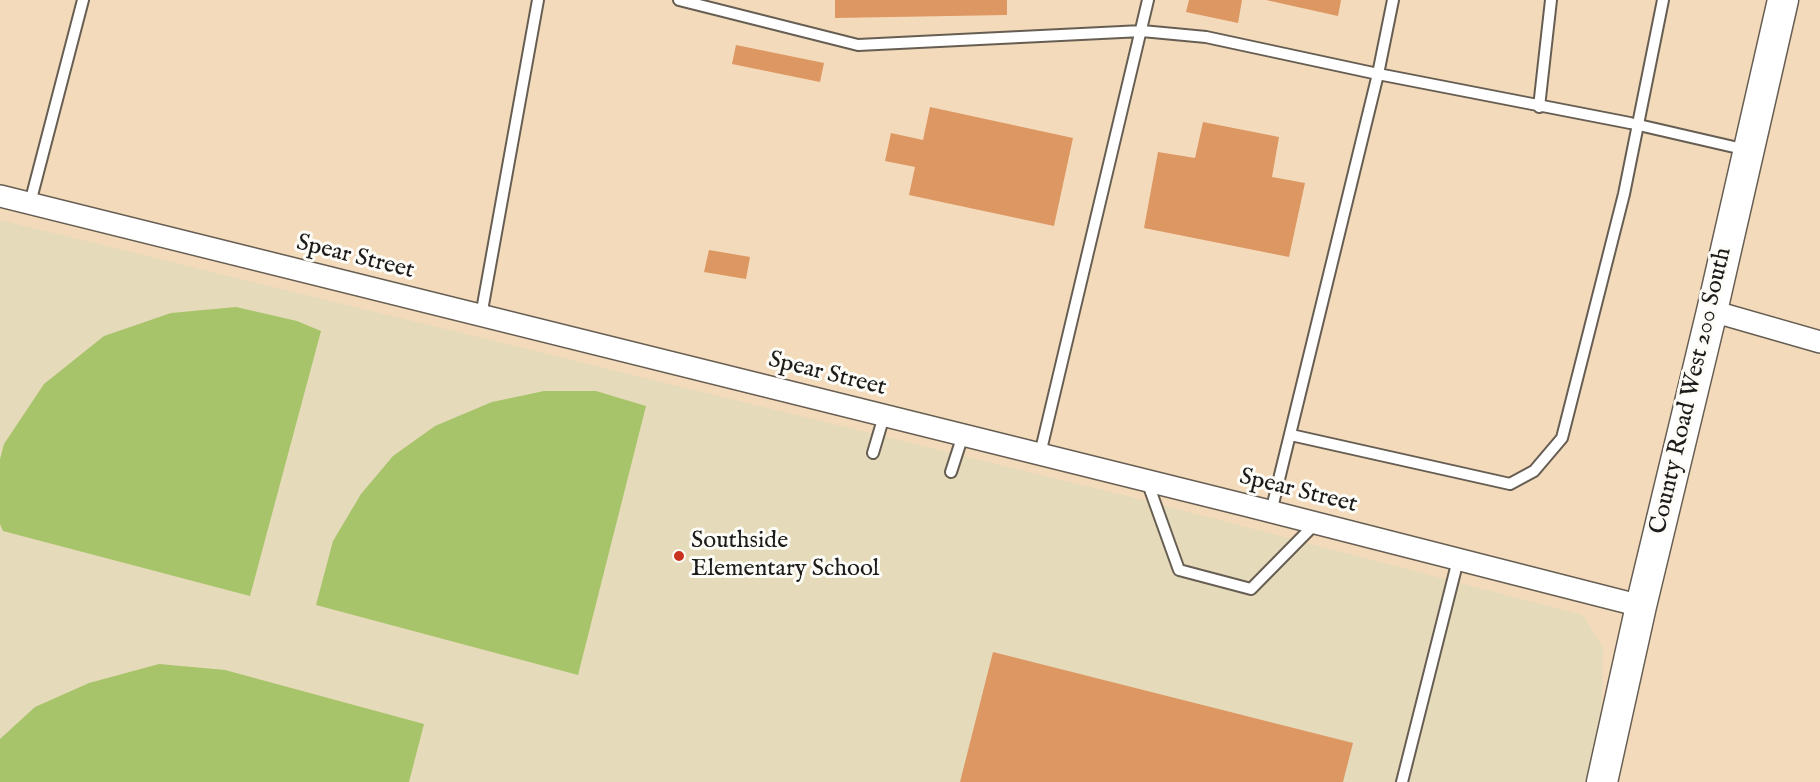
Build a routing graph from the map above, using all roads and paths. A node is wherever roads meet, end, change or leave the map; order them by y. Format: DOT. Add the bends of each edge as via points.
graph roads {
  1 [pos="83,0"];
  2 [pos="538,0"];
  3 [pos="679,0"];
  4 [pos="1148,0"];
  5 [pos="1393,0"];
  6 [pos="1551,0"];
  7 [pos="1663,0"];
  8 [pos="1782,0"];
  9 [pos="1142,31"];
  10 [pos="1378,74"];
  11 [pos="1539,107"];
  12 [pos="1639,125"];
  13 [pos="1748,150"];
  14 [pos="0,196"];
  15 [pos="30,203"];
  16 [pos="1712,311"];
  17 [pos="481,315"];
  18 [pos="1820,342"];
  19 [pos="884,416"];
  20 [pos="963,435"];
  21 [pos="1291,435"];
  22 [pos="873,453"];
  23 [pos="1040,454"];
  24 [pos="951,472"];
  25 [pos="1147,481"];
  26 [pos="1271,512"];
  27 [pos="1316,523"];
  28 [pos="1458,560"];
  29 [pos="1641,606"];
  30 [pos="1402,782"];
  31 [pos="1602,782"];
  1 -- 15 [label="lane"];
  2 -- 17 [label="lane"];
  3 -- 9 [label="lane" via="858,45"];
  4 -- 9 [label="lane"];
  5 -- 10 [label="lane"];
  6 -- 11 [label="lane"];
  7 -- 12 [label="lane"];
  8 -- 13 [label="street, County Road West 200 South"];
  9 -- 10 [label="lane" via="1206,37"];
  9 -- 23 [label="lane"];
  10 -- 11 [label="lane"];
  10 -- 21 [label="lane"];
  11 -- 12 [label="lane"];
  12 -- 13 [label="lane"];
  12 -- 21 [label="lane" via="1562,438 1534,471 1510,484"];
  13 -- 16 [label="street, County Road West 200 South"];
  14 -- 15 [label="street, Spear Street"];
  15 -- 17 [label="street, Spear Street"];
  16 -- 18 [label="street"];
  16 -- 29 [label="street, County Road West 200 South"];
  17 -- 19 [label="street, Spear Street"];
  19 -- 20 [label="street, Spear Street"];
  19 -- 22 [label="lane"];
  20 -- 23 [label="street, Spear Street"];
  20 -- 24 [label="lane"];
  21 -- 26 [label="lane"];
  23 -- 25 [label="street, Spear Street"];
  25 -- 26 [label="street, Spear Street"];
  25 -- 27 [label="lane" via="1179,570 1251,589"];
  26 -- 27 [label="street, Spear Street"];
  27 -- 28 [label="street, Spear Street"];
  28 -- 29 [label="street, Spear Street"];
  28 -- 30 [label="lane"];
  29 -- 31 [label="street, County Road West 200 South"];
}
